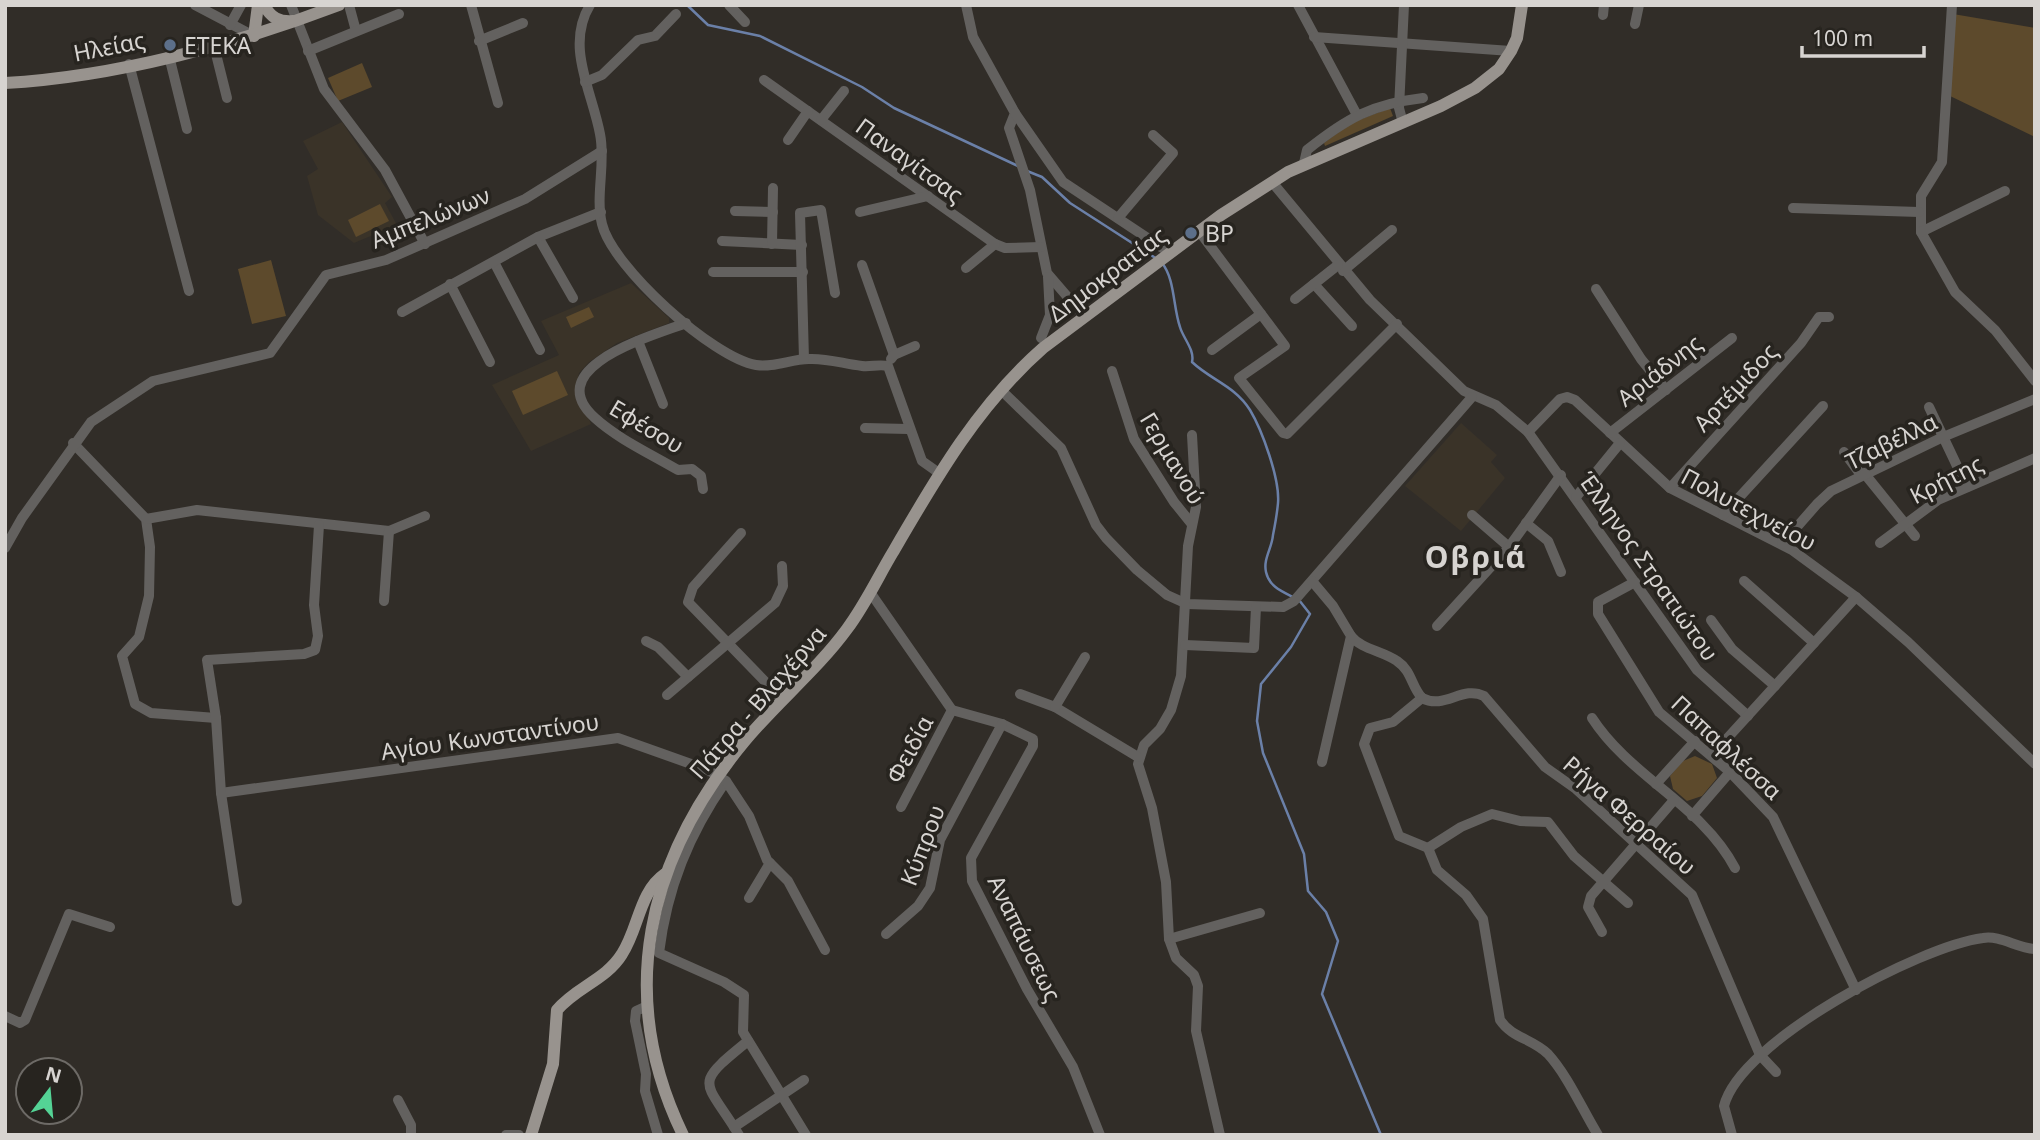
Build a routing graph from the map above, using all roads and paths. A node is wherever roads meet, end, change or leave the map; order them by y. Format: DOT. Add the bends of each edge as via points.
graph roads {
  1 [pos="195,5"];
  2 [pos="242,5"];
  3 [pos="258,5"];
  4 [pos="264,5"];
  5 [pos="291,5"];
  6 [pos="339,5"];
  7 [pos="349,5"];
  8 [pos="471,5"];
  9 [pos="590,5"];
  10 [pos="729,5"];
  11 [pos="966,5"];
  12 [pos="1298,5"];
  13 [pos="1404,5"];
  14 [pos="1522,5"];
  15 [pos="1639,5"];
  16 [pos="1952,5"];
  17 [pos="399,14"];
  18 [pos="676,14"];
  19 [pos="297,21"];
  20 [pos="745,22"];
  21 [pos="523,23"];
  22 [pos="1635,24"];
  23 [pos="230,25"];
  24 [pos="356,31"];
  25 [pos="254,36"];
  26 [pos="1314,37"];
  27 [pos="479,41"];
  28 [pos="1402,43"];
  29 [pos="214,46"];
  30 [pos="308,51"];
  31 [pos="1511,51"];
  32 [pos="169,56"];
  33 [pos="129,64"];
  34 [pos="764,80"];
  35 [pos="585,82"];
  36 [pos="5,83"];
  37 [pos="844,91"];
  38 [pos="227,98"];
  39 [pos="1423,99"];
  40 [pos="1399,101"];
  41 [pos="498,103"];
  42 [pos="808,111"];
  43 [pos="1015,113"];
  44 [pos="1357,114"];
  45 [pos="821,120"];
  46 [pos="1403,123"];
  47 [pos="187,129"];
  48 [pos="1153,135"];
  49 [pos="788,140"];
  50 [pos="602,151"];
  51 [pos="1304,163"];
  52 [pos="1272,182"];
  53 [pos="773,188"];
  54 [pos="2005,191"];
  55 [pos="928,197"];
  56 [pos="1793,208"];
  57 [pos="735,211"];
  58 [pos="601,212"];
  59 [pos="774,212"];
  60 [pos="860,212"];
  61 [pos="1919,212"];
  62 [pos="1118,218"];
  63 [pos="1392,230"];
  64 [pos="1199,231"];
  65 [pos="1922,232"];
  66 [pos="538,237"];
  67 [pos="722,241"];
  68 [pos="425,244"];
  69 [pos="772,244"];
  70 [pos="995,244"];
  71 [pos="802,245"];
  72 [pos="1041,247"];
  73 [pos="1163,258"];
  74 [pos="494,262"];
  75 [pos="862,265"];
  76 [pos="966,268"];
  77 [pos="1341,268"];
  78 [pos="713,272"];
  79 [pos="803,272"];
  80 [pos="1047,274"];
  81 [pos="450,284"];
  82 [pos="1314,284"];
  83 [pos="1595,289"];
  84 [pos="189,291"];
  85 [pos="835,293"];
  86 [pos="573,298"];
  87 [pos="1295,299"];
  88 [pos="402,312"];
  89 [pos="1261,314"];
  90 [pos="1084,316"];
  91 [pos="1829,317"];
  92 [pos="686,323"];
  93 [pos="1397,324"];
  94 [pos="1352,326"];
  95 [pos="1041,338"];
  96 [pos="1732,338"];
  97 [pos="638,341"];
  98 [pos="915,346"];
  99 [pos="540,350"];
  100 [pos="1212,350"];
  101 [pos="894,355"];
  102 [pos="804,359"];
  103 [pos="490,362"];
  104 [pos="888,366"];
  105 [pos="1112,371"];
  106 [pos="2035,381"];
  107 [pos="1001,390"];
  108 [pos="1666,390"];
  109 [pos="1472,397"];
  110 [pos="2035,399"];
  111 [pos="663,404"];
  112 [pos="1823,406"];
  113 [pos="1929,407"];
  114 [pos="865,429"];
  115 [pos="908,429"];
  116 [pos="1528,432"];
  117 [pos="1610,433"];
  118 [pos="1192,435"];
  119 [pos="1943,437"];
  120 [pos="73,443"];
  121 [pos="1620,443"];
  122 [pos="1844,452"];
  123 [pos="2035,458"];
  124 [pos="939,473"];
  125 [pos="1863,474"];
  126 [pos="1560,475"];
  127 [pos="1967,486"];
  128 [pos="1670,488"];
  129 [pos="703,489"];
  130 [pos="1576,496"];
  131 [pos="1472,515"];
  132 [pos="1723,515"];
  133 [pos="425,516"];
  134 [pos="146,519"];
  135 [pos="1191,523"];
  136 [pos="1526,523"];
  137 [pos="1904,523"];
  138 [pos="320,525"];
  139 [pos="389,531"];
  140 [pos="741,533"];
  141 [pos="1915,536"];
  142 [pos="1880,543"];
  143 [pos="1782,544"];
  144 [pos="1509,547"];
  145 [pos="5,548"];
  146 [pos="782,566"];
  147 [pos="1561,572"];
  148 [pos="1312,581"];
  149 [pos="1744,581"];
  150 [pos="1635,582"];
  151 [pos="870,592"];
  152 [pos="1856,597"];
  153 [pos="384,601"];
  154 [pos="1187,604"];
  155 [pos="1256,607"];
  156 [pos="1711,621"];
  157 [pos="1437,626"];
  158 [pos="1351,636"];
  159 [pos="646,640"];
  160 [pos="728,643"];
  161 [pos="1814,643"];
  162 [pos="1185,645"];
  163 [pos="1085,657"];
  164 [pos="688,677"];
  165 [pos="1775,685"];
  166 [pos="1020,694"];
  167 [pos="667,695"];
  168 [pos="1422,698"];
  169 [pos="782,699"];
  170 [pos="1055,707"];
  171 [pos="952,710"];
  172 [pos="1748,716"];
  173 [pos="216,718"];
  174 [pos="1592,718"];
  175 [pos="1002,724"];
  176 [pos="1695,741"];
  177 [pos="1712,755"];
  178 [pos="1138,758"];
  179 [pos="1322,762"];
  180 [pos="2035,764"];
  181 [pos="1730,772"];
  182 [pos="722,778"];
  183 [pos="1656,784"];
  184 [pos="221,793"];
  185 [pos="1674,800"];
  186 [pos="901,807"];
  187 [pos="1692,816"];
  188 [pos="1635,842"];
  189 [pos="1428,848"];
  190 [pos="770,863"];
  191 [pos="1735,868"];
  192 [pos="665,874"];
  193 [pos="1602,881"];
  194 [pos="748,898"];
  195 [pos="237,901"];
  196 [pos="1628,903"];
  197 [pos="1260,913"];
  198 [pos="110,927"];
  199 [pos="1602,932"];
  200 [pos="886,934"];
  201 [pos="1169,939"];
  202 [pos="2035,949"];
  203 [pos="825,950"];
  204 [pos="1856,990"];
  205 [pos="647,1006"];
  206 [pos="5,1016"];
  207 [pos="748,1041"];
  208 [pos="1760,1055"];
  209 [pos="1776,1072"];
  210 [pos="804,1080"];
  211 [pos="781,1095"];
  212 [pos="398,1100"];
  213 [pos="736,1131"];
  214 [pos="411,1135"];
  215 [pos="506,1135"];
  216 [pos="519,1135"];
  217 [pos="531,1135"];
  218 [pos="658,1135"];
  219 [pos="683,1135"];
  220 [pos="806,1135"];
  221 [pos="1100,1135"];
  222 [pos="1220,1135"];
  223 [pos="1598,1135"];
  224 [pos="1732,1135"];
  1 -- 23 [label="street"];
  2 -- 23 [label="street"];
  3 -- 25 [label="main road"];
  4 -- 19 [label="main road" via="269,15"];
  5 -- 19 [label="street"];
  6 -- 19 [label="main road, Ηλείας"];
  7 -- 24 [label="street"];
  8 -- 27 [label="street"];
  9 -- 35 [label="street" via="579,32"];
  10 -- 20 [label="street"];
  11 -- 43 [label="street" via="976,44"];
  12 -- 26 [label="street"];
  13 -- 28 [label="street"];
  14 -- 31 [label="main road, Δημοκρατίας"];
  15 -- 22 [label="street"];
  16 -- 61 [label="street" via="1942,162 1922,192"];
  17 -- 24 [label="street"];
  18 -- 35 [label="street" via="655,36 638,40 602,75"];
  19 -- 25 [label="main road, Ηλείας"];
  19 -- 30 [label="street"];
  21 -- 27 [label="street"];
  23 -- 25 [label="street"];
  24 -- 30 [label="street"];
  25 -- 29 [label="main road, Ηλείας"];
  26 -- 28 [label="street"];
  26 -- 44 [label="street"];
  27 -- 41 [label="street"];
  28 -- 31 [label="street"];
  28 -- 40 [label="street"];
  29 -- 32 [label="main road, Ηλείας"];
  29 -- 38 [label="street"];
  30 -- 68 [label="street" via="324,89 386,170"];
  31 -- 46 [label="main road, Δημοκρατίας" via="1499,69 1475,88"];
  32 -- 33 [label="main road, Ηλείας"];
  32 -- 47 [label="street"];
  33 -- 36 [label="main road, Ηλείας"];
  33 -- 84 [label="street"];
  34 -- 42 [label="street, Παναγίτσας"];
  35 -- 50 [label="street"];
  37 -- 45 [label="street"];
  39 -- 40 [label="street"];
  40 -- 44 [label="street"];
  40 -- 46 [label="street"];
  42 -- 45 [label="street, Παναγίτσας"];
  42 -- 49 [label="street"];
  43 -- 62 [label="street" via="1060,178"];
  43 -- 72 [label="street" via="1009,128 1024,169"];
  44 -- 51 [label="street" via="1307,150"];
  45 -- 55 [label="street, Παναγίτσας"];
  46 -- 51 [label="main road, Δημοκρατίας"];
  48 -- 62 [label="street" via="1173,153"];
  50 -- 58 [label="street"];
  50 -- 68 [label="street, Αμπελώνων" via="525,199"];
  51 -- 52 [label="main road, Δημοκρατίας"];
  52 -- 64 [label="main road, Δημοκρατίας"];
  52 -- 77 [label="street"];
  53 -- 59 [label="street"];
  54 -- 65 [label="street"];
  55 -- 60 [label="street"];
  55 -- 70 [label="street, Παναγίτσας"];
  56 -- 61 [label="street"];
  57 -- 59 [label="street"];
  58 -- 66 [label="street"];
  58 -- 92 [label="street" via="602,225 628,270"];
  59 -- 69 [label="street"];
  61 -- 65 [label="street"];
  62 -- 73 [label="street"];
  63 -- 77 [label="street"];
  64 -- 73 [label="main road, Δημοκρατίας"];
  64 -- 89 [label="street"];
  65 -- 106 [label="street" via="1955,292 1995,330"];
  66 -- 74 [label="street"];
  66 -- 86 [label="street"];
  67 -- 69 [label="street"];
  68 -- 120 [label="street, Αμπελώνων" via="386,260 326,275 270,353 153,381 91,422"];
  69 -- 71 [label="street"];
  70 -- 72 [label="street, Παναγίτσας"];
  70 -- 76 [label="street"];
  71 -- 79 [label="street"];
  71 -- 85 [label="street" via="800,213 821,210"];
  72 -- 80 [label="street"];
  73 -- 90 [label="main road, Δημοκρατίας"];
  74 -- 81 [label="street"];
  74 -- 99 [label="street"];
  75 -- 101 [label="street"];
  77 -- 82 [label="street"];
  77 -- 93 [label="street"];
  78 -- 79 [label="street"];
  79 -- 102 [label="street"];
  80 -- 90 [label="street"];
  80 -- 95 [label="street" via="1051,301 1048,326"];
  81 -- 88 [label="street"];
  81 -- 103 [label="street"];
  82 -- 87 [label="street"];
  82 -- 94 [label="street"];
  83 -- 108 [label="street"];
  89 -- 93 [label="street" via="1285,346 1239,378 1287,433"];
  89 -- 100 [label="street"];
  90 -- 107 [label="main road, Δημοκρατίας" via="1027,362"];
  91 -- 128 [label="street, Αρτέμιδος" via="1819,317 1801,343"];
  92 -- 97 [label="street, Εφέσου"];
  92 -- 102 [label="street" via="751,364"];
  93 -- 109 [label="street"];
  96 -- 108 [label="street, Αριάδνης"];
  97 -- 111 [label="street"];
  97 -- 129 [label="street, Εφέσου" via="587,371 581,383 584,402 602,423 678,470 692,469 701,477"];
  98 -- 101 [label="street"];
  101 -- 104 [label="street"];
  102 -- 104 [label="street"];
  104 -- 115 [label="street"];
  105 -- 135 [label="street, Γερμανού" via="1134,439"];
  107 -- 124 [label="main road, Δημοκρατίας"];
  107 -- 154 [label="street" via="1061,448 1106,538 1147,579"];
  108 -- 117 [label="street, Αριάδνης"];
  109 -- 116 [label="street" via="1496,405"];
  109 -- 148 [label="street"];
  110 -- 119 [label="street, Τζαβέλλα"];
  112 -- 132 [label="street"];
  113 -- 119 [label="street"];
  114 -- 115 [label="street"];
  115 -- 124 [label="street" via="922,461"];
  116 -- 117 [label="street, Πολυτεχνείου" via="1557,401 1567,397 1580,403"];
  116 -- 126 [label="street, Έλληνος Στρατιώτου"];
  117 -- 121 [label="street, Πολυτεχνείου"];
  118 -- 135 [label="street" via="1196,507"];
  119 -- 125 [label="street, Τζαβέλλα"];
  119 -- 127 [label="street"];
  120 -- 134 [label="street"];
  120 -- 145 [label="street, Αμπελώνων"];
  121 -- 128 [label="street, Πολυτεχνείου"];
  121 -- 130 [label="street"];
  122 -- 125 [label="street"];
  123 -- 127 [label="street, Κρήτης"];
  124 -- 151 [label="main road, Πάτρα - Βλαχέρνα"];
  125 -- 137 [label="street"];
  125 -- 143 [label="street, Τζαβέλλα" via="1824,497"];
  126 -- 130 [label="street, Έλληνος Στρατιώτου"];
  126 -- 136 [label="street"];
  127 -- 137 [label="street, Κρήτης"];
  128 -- 132 [label="street, Πολυτεχνείου"];
  130 -- 150 [label="street, Έλληνος Στρατιώτου"];
  131 -- 144 [label="street"];
  132 -- 143 [label="street, Πολυτεχνείου"];
  133 -- 139 [label="street"];
  134 -- 138 [label="street" via="197,510"];
  134 -- 173 [label="street" via="149,596 139,638 122,656 133,700 147,712"];
  135 -- 154 [label="street"];
  136 -- 144 [label="street"];
  136 -- 147 [label="street" via="1548,541"];
  137 -- 141 [label="street"];
  137 -- 142 [label="street, Κρήτης"];
  138 -- 139 [label="street"];
  138 -- 173 [label="street" via="315,650 207,660"];
  139 -- 153 [label="street"];
  140 -- 160 [label="street" via="688,597 690,606"];
  143 -- 152 [label="street, Πολυτεχνείου"];
  144 -- 157 [label="street"];
  146 -- 160 [label="street" via="783,586 775,603"];
  148 -- 155 [label="street" via="1283,607"];
  148 -- 158 [label="street"];
  149 -- 161 [label="street"];
  150 -- 172 [label="street, Έλληνος Στρατιώτου" via="1700,673"];
  150 -- 176 [label="street, Παπαφλέσσα" via="1598,602 1598,614 1659,712"];
  151 -- 169 [label="main road, Πάτρα - Βλαχέρνα" via="846,630"];
  151 -- 171 [label="street"];
  152 -- 161 [label="street"];
  152 -- 180 [label="street, Πολυτεχνείου"];
  154 -- 155 [label="street"];
  154 -- 162 [label="street"];
  155 -- 162 [label="street" via="1254,648"];
  156 -- 165 [label="street" via="1732,649"];
  158 -- 168 [label="street" via="1356,643 1379,650 1404,666"];
  158 -- 179 [label="street"];
  159 -- 164 [label="street"];
  160 -- 164 [label="street"];
  160 -- 169 [label="street"];
  161 -- 165 [label="street"];
  162 -- 178 [label="street" via="1171,709"];
  163 -- 170 [label="street"];
  164 -- 167 [label="street"];
  165 -- 172 [label="street"];
  166 -- 170 [label="street"];
  168 -- 188 [label="street, Ρήγα Φερραίου" via="1441,703 1467,693 1484,696 1545,767"];
  168 -- 189 [label="street" via="1393,722 1370,728 1364,748 1399,836"];
  169 -- 182 [label="main road, Πάτρα - Βλαχέρνα"];
  170 -- 178 [label="street"];
  171 -- 175 [label="street, Αναπάυσεως"];
  171 -- 186 [label="street, Φειδία"];
  172 -- 177 [label="street"];
  173 -- 184 [label="street"];
  174 -- 183 [label="street" via="1612,746"];
  175 -- 200 [label="street, Κύπρου" via="940,840 930,888"];
  175 -- 221 [label="street, Αναπάυσεως" via="1029,734 1033,746 971,858 972,881 1073,1067"];
  176 -- 177 [label="street, Παπαφλέσσα"];
  176 -- 183 [label="street"];
  177 -- 181 [label="street, Παπαφλέσσα"];
  178 -- 201 [label="street" via="1166,882"];
  181 -- 187 [label="street"];
  181 -- 204 [label="street, Παπαφλέσσα" via="1778,825"];
  182 -- 184 [label="street, Αγίου Κωνσταντίνου" via="610,737"];
  182 -- 190 [label="street" via="749,816"];
  182 -- 192 [label="main road, Πάτρα - Βλαχέρνα" via="691,816"];
  182 -- 207 [label="street" via="682,856 664,916 659,953 744,995 742,1024"];
  183 -- 185 [label="street"];
  184 -- 195 [label="street"];
  185 -- 187 [label="street"];
  185 -- 188 [label="street"];
  187 -- 191 [label="street" via="1722,845"];
  188 -- 193 [label="street"];
  188 -- 208 [label="street, Ρήγα Φερραίου" via="1692,895"];
  189 -- 193 [label="street" via="1492,814 1546,821"];
  189 -- 223 [label="street" via="1437,870 1466,895 1483,919 1500,1020 1508,1032 1550,1056"];
  190 -- 194 [label="street"];
  190 -- 203 [label="street" via="788,881"];
  192 -- 205 [label="main road, Πάτρα - Βλαχέρνα" via="647,959"];
  192 -- 217 [label="main road" via="649,888 630,939 612,967 557,1010 553,1064"];
  193 -- 196 [label="street"];
  193 -- 199 [label="street" via="1588,904"];
  197 -- 201 [label="street"];
  198 -- 206 [label="street" via="69,914 25,1020 20,1023"];
  201 -- 222 [label="street" via="1176,958 1197,980 1196,1031"];
  202 -- 204 [label="street" via="1989,937 1976,939 1909,963"];
  204 -- 208 [label="street"];
  205 -- 218 [label="street" via="636,1011 635,1021 645,1065 645,1091"];
  205 -- 219 [label="main road, Πάτρα - Βλαχέρνα" via="658,1074"];
  207 -- 211 [label="street"];
  207 -- 213 [label="street" via="713,1069 709,1080 709,1091"];
  208 -- 209 [label="street, Ρήγα Φερραίου"];
  208 -- 224 [label="street" via="1726,1100 1724,1111"];
  210 -- 211 [label="street"];
  211 -- 213 [label="street"];
  211 -- 220 [label="street"];
  212 -- 214 [label="street"];
  215 -- 216 [label="street"];
}
